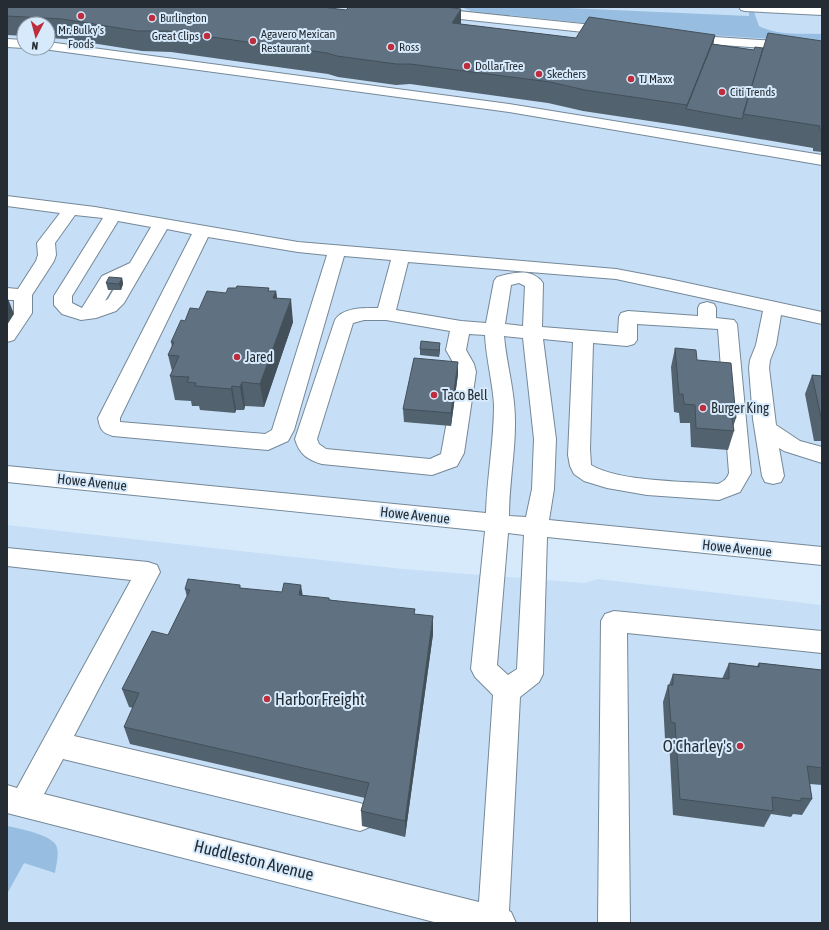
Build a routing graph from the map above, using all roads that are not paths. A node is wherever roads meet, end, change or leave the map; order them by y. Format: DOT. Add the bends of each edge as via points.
graph roads {
  1 [pos="384,7"];
  2 [pos="745,7"];
  3 [pos="762,7"];
  4 [pos="446,10"];
  5 [pos="822,11"];
  6 [pos="628,33"];
  7 [pos="673,38"];
  8 [pos="56,47"];
  9 [pos="822,48"];
  10 [pos="822,160"];
  11 [pos="7,201"];
  12 [pos="71,209"];
  13 [pos="113,216"];
  14 [pos="162,223"];
  15 [pos="203,230"];
  16 [pos="337,251"];
  17 [pos="402,256"];
  18 [pos="521,271"];
  19 [pos="706,292"];
  20 [pos="15,294"];
  21 [pos="773,307"];
  22 [pos="386,314"];
  23 [pos="822,318"];
  24 [pos="717,324"];
  25 [pos="461,327"];
  26 [pos="494,330"];
  27 [pos="533,332"];
  28 [pos="7,336"];
  29 [pos="583,337"];
  30 [pos="766,429"];
  31 [pos="822,455"];
  32 [pos="7,474"];
  33 [pos="773,476"];
  34 [pos="497,523"];
  35 [pos="536,528"];
  36 [pos="7,556"];
  37 [pos="822,556"];
  38 [pos="822,642"];
  39 [pos="506,690"];
  40 [pos="55,744"];
  41 [pos="16,801"];
  42 [pos="360,817"];
  43 [pos="497,922"];
  44 [pos="614,923"];
  1 -- 4 [label="street"];
  2 -- 3 [label="street"];
  3 -- 5 [label="street"];
  4 -- 6 [label="street"];
  7 -- 9 [label="street"];
  8 -- 10 [label="street" via="509,108"];
  11 -- 12 [label="street"];
  12 -- 13 [label="street"];
  12 -- 20 [label="street" via="46,243 45,261"];
  13 -- 14 [label="street"];
  13 -- 14 [label="street" via="63,296 63,305 76,314 88,314 108,280 137,265"];
  14 -- 15 [label="street"];
  15 -- 16 [label="street" via="278,244"];
  15 -- 16 [label="street" via="109,418 113,429 268,442 280,436"];
  16 -- 17 [label="street"];
  17 -- 18 [label="street"];
  17 -- 22 [label="street"];
  18 -- 19 [label="street" via="616,274"];
  18 -- 26 [label="street" via="503,281"];
  18 -- 27 [label="street" via="534,282"];
  19 -- 21 [label="street"];
  19 -- 24 [label="street"];
  20 -- 28 [label="street" via="23,313"];
  21 -- 23 [label="street"];
  21 -- 30 [label="street" via="759,368"];
  22 -- 25 [label="street"];
  22 -- 25 [label="street" via="354,315 344,320 306,439 312,452 322,456 432,467 449,460 453,453 466,372 456,350"];
  24 -- 29 [label="street" via="628,317 627,340"];
  24 -- 29 [label="street" via="740,474 737,483 719,492 611,482 584,471 579,458"];
  25 -- 26 [label="street"];
  26 -- 27 [label="street"];
  26 -- 34 [label="street" via="504,403"];
  27 -- 29 [label="street"];
  27 -- 35 [label="street" via="545,439 542,489"];
  30 -- 31 [label="street" via="792,446"];
  30 -- 33 [label="street"];
  32 -- 34 [label="street, Howe Avenue"];
  34 -- 35 [label="street, Howe Avenue"];
  34 -- 39 [label="street" via="484,669"];
  35 -- 37 [label="street, Howe Avenue"];
  35 -- 39 [label="street" via="530,674"];
  36 -- 40 [label="street" via="148,572"];
  38 -- 44 [label="street" via="614,622"];
  39 -- 43 [label="street"];
  40 -- 41 [label="street"];
  40 -- 42 [label="street"];
  41 -- 43 [label="street, Huddleston Avenue"];
}
